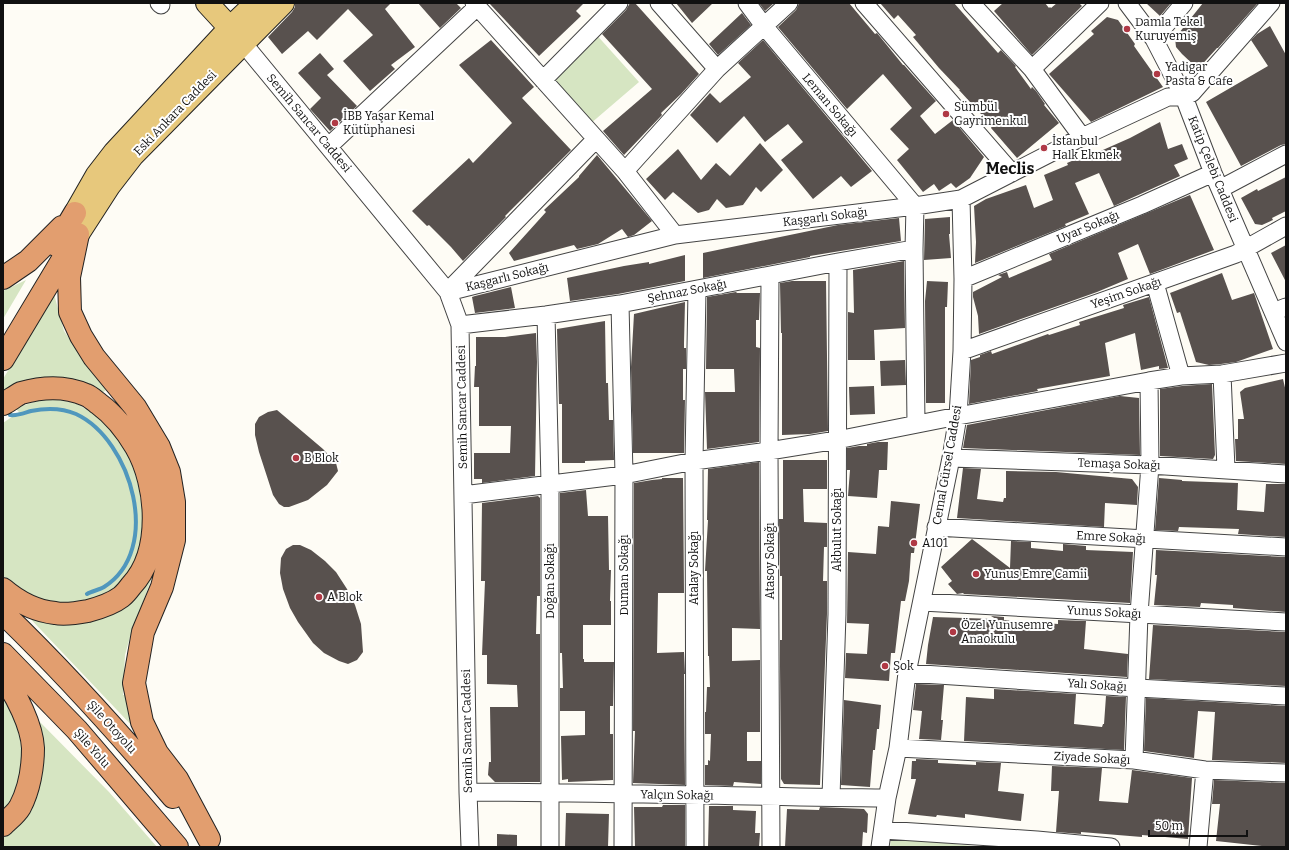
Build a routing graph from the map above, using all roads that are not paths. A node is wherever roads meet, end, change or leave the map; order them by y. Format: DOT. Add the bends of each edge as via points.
graph roads {
  1 [pos="207,3"];
  2 [pos="256,3"];
  3 [pos="283,3"];
  4 [pos="619,3"];
  5 [pos="660,3"];
  6 [pos="747,3"];
  7 [pos="789,3"];
  8 [pos="864,3"];
  9 [pos="1100,3"];
  10 [pos="1127,3"];
  11 [pos="1184,3"];
  12 [pos="1271,3"];
  13 [pos="476,5"];
  14 [pos="977,5"];
  15 [pos="764,26"];
  16 [pos="236,36"];
  17 [pos="1154,39"];
  18 [pos="717,68"];
  19 [pos="1032,69"];
  20 [pos="543,80"];
  21 [pos="1184,96"];
  22 [pos="1082,137"];
  23 [pos="596,139"];
  24 [pos="329,146"];
  25 [pos="1286,154"];
  26 [pos="625,171"];
  27 [pos="1012,172"];
  28 [pos="1213,173"];
  29 [pos="1220,190"];
  30 [pos="961,198"];
  31 [pos="915,206"];
  32 [pos="77,224"];
  33 [pos="1286,226"];
  34 [pos="675,235"];
  35 [pos="914,249"];
  36 [pos="1245,249"];
  37 [pos="838,262"];
  38 [pos="770,276"];
  39 [pos="3,278"];
  40 [pos="963,279"];
  41 [pos="1154,283"];
  42 [pos="697,290"];
  43 [pos="448,292"];
  44 [pos="620,304"];
  45 [pos="1279,310"];
  46 [pos="546,315"];
  47 [pos="460,325"];
  48 [pos="3,333"];
  49 [pos="1286,342"];
  50 [pos="962,351"];
  51 [pos="3,359"];
  52 [pos="1286,363"];
  53 [pos="1222,374"];
  54 [pos="1181,376"];
  55 [pos="1149,381"];
  56 [pos="3,404"];
  57 [pos="958,416"];
  58 [pos="916,424"];
  59 [pos="837,440"];
  60 [pos="769,451"];
  61 [pos="951,458"];
  62 [pos="694,461"];
  63 [pos="1150,464"];
  64 [pos="1226,469"];
  65 [pos="624,474"];
  66 [pos="1286,474"];
  67 [pos="550,484"];
  68 [pos="463,495"];
  69 [pos="936,527"];
  70 [pos="1145,539"];
  71 [pos="1286,547"];
  72 [pos="3,590"];
  73 [pos="922,602"];
  74 [pos="3,613"];
  75 [pos="1139,614"];
  76 [pos="1286,622"];
  77 [pos="3,654"];
  78 [pos="908,673"];
  79 [pos="3,677"];
  80 [pos="1137,688"];
  81 [pos="1286,696"];
  82 [pos="898,748"];
  83 [pos="1134,760"];
  84 [pos="1205,770"];
  85 [pos="1286,773"];
  86 [pos="468,792"];
  87 [pos="550,792"];
  88 [pos="623,794"];
  89 [pos="695,795"];
  90 [pos="771,796"];
  91 [pos="831,797"];
  92 [pos="887,798"];
  93 [pos="3,825"];
  94 [pos="883,830"];
  95 [pos="212,843"];
  96 [pos="1037,843"];
  97 [pos="177,847"];
  98 [pos="470,847"];
  99 [pos="550,847"];
  100 [pos="623,847"];
  101 [pos="695,847"];
  102 [pos="771,847"];
  103 [pos="880,847"];
  104 [pos="1111,847"];
  105 [pos="1198,847"];
  1 -- 16 [label="main road"];
  2 -- 16 [label="main road, Eski Ankara Caddesi"];
  3 -- 16 [label="main road, Eski Ankara Caddesi"];
  4 -- 20 [label="street"];
  5 -- 18 [label="street"];
  6 -- 15 [label="street, Leman Sokağı"];
  7 -- 15 [label="street"];
  8 -- 27 [label="street"];
  9 -- 19 [label="street"];
  10 -- 17 [label="street, Katip Çelebi Caddesi"];
  11 -- 17 [label="street"];
  12 -- 21 [label="street" via="1192,93"];
  13 -- 20 [label="street"];
  13 -- 24 [label="street"];
  14 -- 19 [label="street"];
  15 -- 18 [label="street"];
  15 -- 31 [label="street, Leman Sokağı"];
  16 -- 24 [label="street, Semih Sancar Caddesi"];
  16 -- 32 [label="main road, Eski Ankara Caddesi"];
  17 -- 21 [label="street, Katip Çelebi Caddesi"];
  18 -- 26 [label="street"];
  19 -- 22 [label="street"];
  20 -- 23 [label="street"];
  21 -- 22 [label="street, Kaşgarlı Sokağı" via="1168,97"];
  21 -- 28 [label="street, Katip Çelebi Caddesi"];
  22 -- 27 [label="street, Kaşgarlı Sokağı"];
  23 -- 26 [label="street"];
  23 -- 43 [label="street"];
  24 -- 43 [label="street, Semih Sancar Caddesi"];
  25 -- 29 [label="street"];
  26 -- 34 [label="street"];
  27 -- 30 [label="street, Kaşgarlı Sokağı"];
  28 -- 29 [label="street, Katip Çelebi Caddesi"];
  28 -- 40 [label="street, Uyar Sokağı"];
  29 -- 36 [label="street, Katip Çelebi Caddesi"];
  30 -- 31 [label="street, Kaşgarlı Sokağı"];
  30 -- 40 [label="street, Cemal Gürsel Caddesi"];
  31 -- 34 [label="street, Kaşgarlı Sokağı"];
  31 -- 35 [label="street"];
  32 -- 39 [label="highway"];
  32 -- 48 [label="highway"];
  32 -- 51 [label="highway"];
  32 -- 95 [label="highway" via="69,278 70,312 94,357 135,407 159,446 169,472 174,502 174,540 162,587 143,632 134,683 142,722 157,753 177,779"];
  33 -- 36 [label="street, Yeşim Sokağı"];
  34 -- 43 [label="street, Kaşgarlı Sokağı"];
  35 -- 37 [label="street, Şehnaz Sokağı"];
  35 -- 58 [label="street"];
  36 -- 41 [label="street, Yeşim Sokağı"];
  36 -- 45 [label="street, Katip Çelebi Caddesi"];
  37 -- 38 [label="street, Şehnaz Sokağı"];
  37 -- 59 [label="street, Akbulut Sokağı"];
  38 -- 42 [label="street, Şehnaz Sokağı"];
  38 -- 60 [label="street, Atasoy Sokağı"];
  40 -- 50 [label="street, Cemal Gürsel Caddesi"];
  41 -- 50 [label="street, Yeşim Sokağı"];
  41 -- 54 [label="street"];
  42 -- 44 [label="street, Şehnaz Sokağı"];
  42 -- 62 [label="street, Atalay Sokağı"];
  43 -- 47 [label="street, Semih Sancar Caddesi"];
  44 -- 46 [label="street, Şehnaz Sokağı"];
  44 -- 65 [label="street, Duman Sokağı"];
  45 -- 49 [label="street, Katip Çelebi Caddesi"];
  46 -- 47 [label="street, Şehnaz Sokağı"];
  46 -- 67 [label="street, Doğan Sokağı"];
  47 -- 68 [label="street, Semih Sancar Caddesi"];
  50 -- 57 [label="street, Cemal Gürsel Caddesi"];
  52 -- 53 [label="street"];
  53 -- 54 [label="street"];
  53 -- 64 [label="street"];
  54 -- 55 [label="street"];
  55 -- 57 [label="street"];
  55 -- 63 [label="street"];
  56 -- 72 [label="highway" via="20,394 39,389 65,388 87,396 109,412 130,437 146,470 152,496 154,527 150,554 138,579 121,597 97,609 76,614 55,614 36,608"];
  57 -- 58 [label="street"];
  57 -- 61 [label="street, Cemal Gürsel Caddesi"];
  58 -- 59 [label="street"];
  59 -- 60 [label="street"];
  59 -- 91 [label="street, Akbulut Sokağı" via="837,614"];
  60 -- 62 [label="street"];
  60 -- 90 [label="street, Atasoy Sokağı"];
  61 -- 63 [label="street, Temaşa Sokağı"];
  61 -- 69 [label="street, Cemal Gürsel Caddesi"];
  62 -- 65 [label="street"];
  62 -- 89 [label="street, Atalay Sokağı"];
  63 -- 64 [label="street, Temaşa Sokağı"];
  63 -- 70 [label="street"];
  64 -- 66 [label="street, Temaşa Sokağı"];
  65 -- 67 [label="street"];
  65 -- 88 [label="street, Duman Sokağı"];
  67 -- 68 [label="street"];
  67 -- 87 [label="street, Doğan Sokağı"];
  68 -- 86 [label="street, Semih Sancar Caddesi"];
  69 -- 70 [label="street, Emre Sokağı"];
  69 -- 73 [label="street, Cemal Gürsel Caddesi"];
  70 -- 71 [label="street, Emre Sokağı"];
  70 -- 75 [label="street"];
  73 -- 75 [label="street, Yunus Sokağı"];
  73 -- 78 [label="street, Cemal Gürsel Caddesi"];
  74 -- 95 [label="highway, Şile Otoyolu" via="146,764"];
  75 -- 76 [label="street, Yunus Sokağı"];
  75 -- 80 [label="street"];
  77 -- 97 [label="highway, Şile Yolu" via="77,730"];
  78 -- 80 [label="street, Yalı Sokağı"];
  78 -- 82 [label="street, Cemal Gürsel Caddesi"];
  79 -- 93 [label="highway" via="13,691 27,723 33,747 30,780 19,808"];
  80 -- 81 [label="street, Yalı Sokağı"];
  80 -- 83 [label="street"];
  82 -- 83 [label="street, Ziyade Sokağı"];
  82 -- 92 [label="street, Cemal Gürsel Caddesi"];
  83 -- 84 [label="street, Ziyade Sokağı"];
  84 -- 85 [label="street, Ziyade Sokağı"];
  84 -- 105 [label="street"];
  86 -- 87 [label="street, Yalçın Sokağı"];
  86 -- 98 [label="street, Semih Sancar Caddesi"];
  87 -- 88 [label="street, Yalçın Sokağı"];
  87 -- 99 [label="street, Doğan Sokağı"];
  88 -- 89 [label="street, Yalçın Sokağı"];
  88 -- 100 [label="street, Duman Sokağı"];
  89 -- 90 [label="street, Yalçın Sokağı"];
  89 -- 101 [label="street, Atalay Sokağı"];
  90 -- 91 [label="street, Yalçın Sokağı"];
  90 -- 102 [label="street, Atasoy Sokağı"];
  91 -- 92 [label="street, Yalçın Sokağı"];
  92 -- 94 [label="street, Cemal Gürsel Caddesi"];
  94 -- 96 [label="street"];
  94 -- 103 [label="street, Cemal Gürsel Caddesi"];
  96 -- 104 [label="street"];
}
